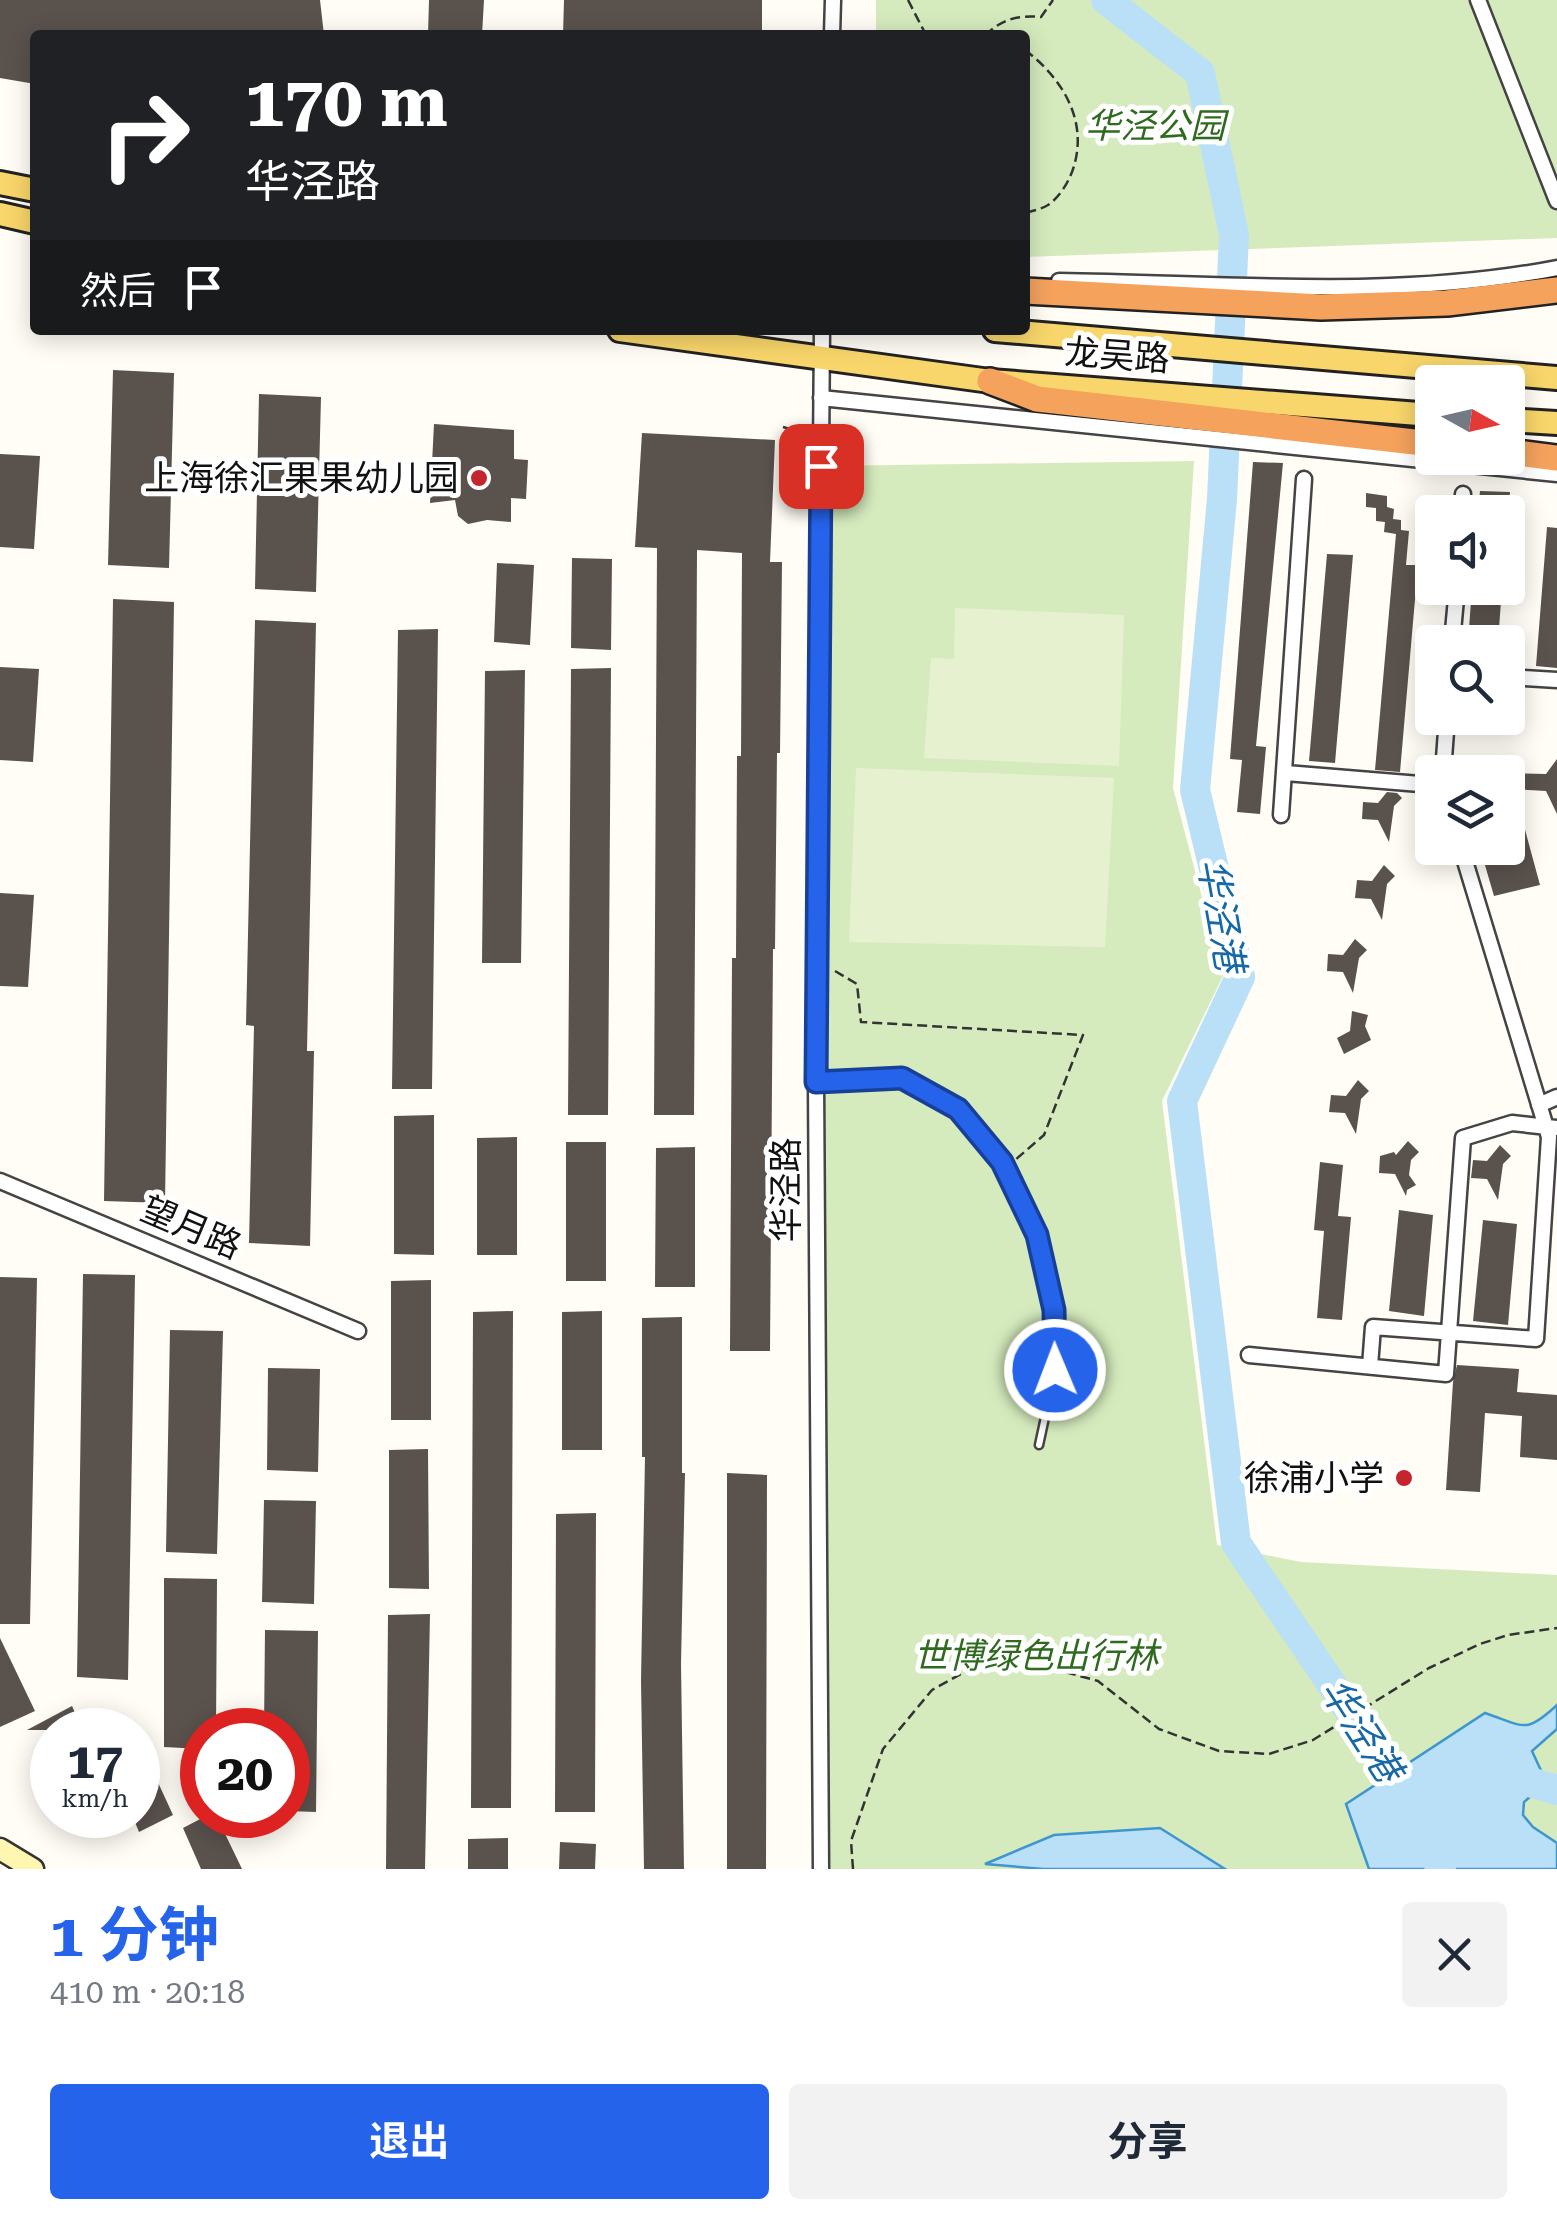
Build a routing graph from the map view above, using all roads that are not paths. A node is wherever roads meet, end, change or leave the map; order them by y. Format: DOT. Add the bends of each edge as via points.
graph roads {
  1 [pos="833,0"];
  2 [pos="1478,0"];
  3 [pos="832,30"];
  4 [pos="0,183"];
  5 [pos="30,189"];
  6 [pos="1557,201"];
  7 [pos="0,214"];
  8 [pos="30,221"];
  9 [pos="1557,268"];
  10 [pos="1030,281"];
  11 [pos="1557,290"];
  12 [pos="1030,292"];
  13 [pos="1030,333"];
  14 [pos="656,335"];
  15 [pos="822,335"];
  16 [pos="822,358"];
  17 [pos="1557,378"];
  18 [pos="990,382"];
  19 [pos="822,398"];
  20 [pos="1415,414"];
  21 [pos="1193,416"];
  22 [pos="1525,421"];
  23 [pos="1557,423"];
  24 [pos="1415,442"];
  25 [pos="1525,454"];
  26 [pos="1557,458"];
  27 [pos="1557,474"];
  28 [pos="1304,479"];
  29 [pos="1525,678"];
  30 [pos="1557,680"];
  31 [pos="1286,772"];
  32 [pos="1415,783"];
  33 [pos="1281,816"];
  34 [pos="1466,865"];
  35 [pos="816,1082"];
  36 [pos="1557,1097"];
  37 [pos="1540,1105"];
  38 [pos="1551,1128"];
  39 [pos="0,1180"];
  40 [pos="358,1331"];
  41 [pos="1448,1333"];
  42 [pos="1249,1355"];
  43 [pos="1370,1366"];
  44 [pos="1039,1445"];
  45 [pos="0,1848"];
  46 [pos="33,1869"];
  47 [pos="821,1869"];
  1 -- 3 [label="street"];
  2 -- 6 [label="street"];
  4 -- 5 [label="main road"];
  7 -- 8 [label="main road"];
  9 -- 10 [label="street" via="1502,279 1346,289"];
  11 -- 12 [label="highway" via="1305,307"];
  13 -- 17 [label="main road, 龙吴路"];
  14 -- 16 [label="main road"];
  15 -- 16 [label="street, 华泾路"];
  16 -- 18 [label="main road"];
  16 -- 19 [label="street, 华泾路"];
  18 -- 21 [label="highway" via="1037,399"];
  19 -- 21 [label="street"];
  19 -- 35 [label="street, 华泾路"];
  20 -- 21 [label="main road, 龙吴路" via="1244,400"];
  21 -- 24 [label="highway"];
  21 -- 27 [label="street" via="1240,441"];
  22 -- 23 [label="main road"];
  25 -- 26 [label="highway"];
  28 -- 31 [label="street"];
  29 -- 30 [label="street"];
  31 -- 32 [label="street"];
  31 -- 33 [label="street"];
  34 -- 37 [label="street"];
  35 -- 44 [label="lane" via="902,1078 958,1109 1005,1168 1037,1235 1054,1310 1055,1370"];
  35 -- 47 [label="street, 华泾路"];
  36 -- 37 [label="street"];
  37 -- 38 [label="street"];
  38 -- 41 [label="street" via="1512,1123 1463,1138"];
  38 -- 41 [label="street" via="1536,1340"];
  39 -- 40 [label="street, 望月路"];
  41 -- 43 [label="street" via="1373,1328"];
  41 -- 43 [label="street" via="1446,1374"];
  42 -- 43 [label="street"];
  45 -- 46 [label="main road"];
}
